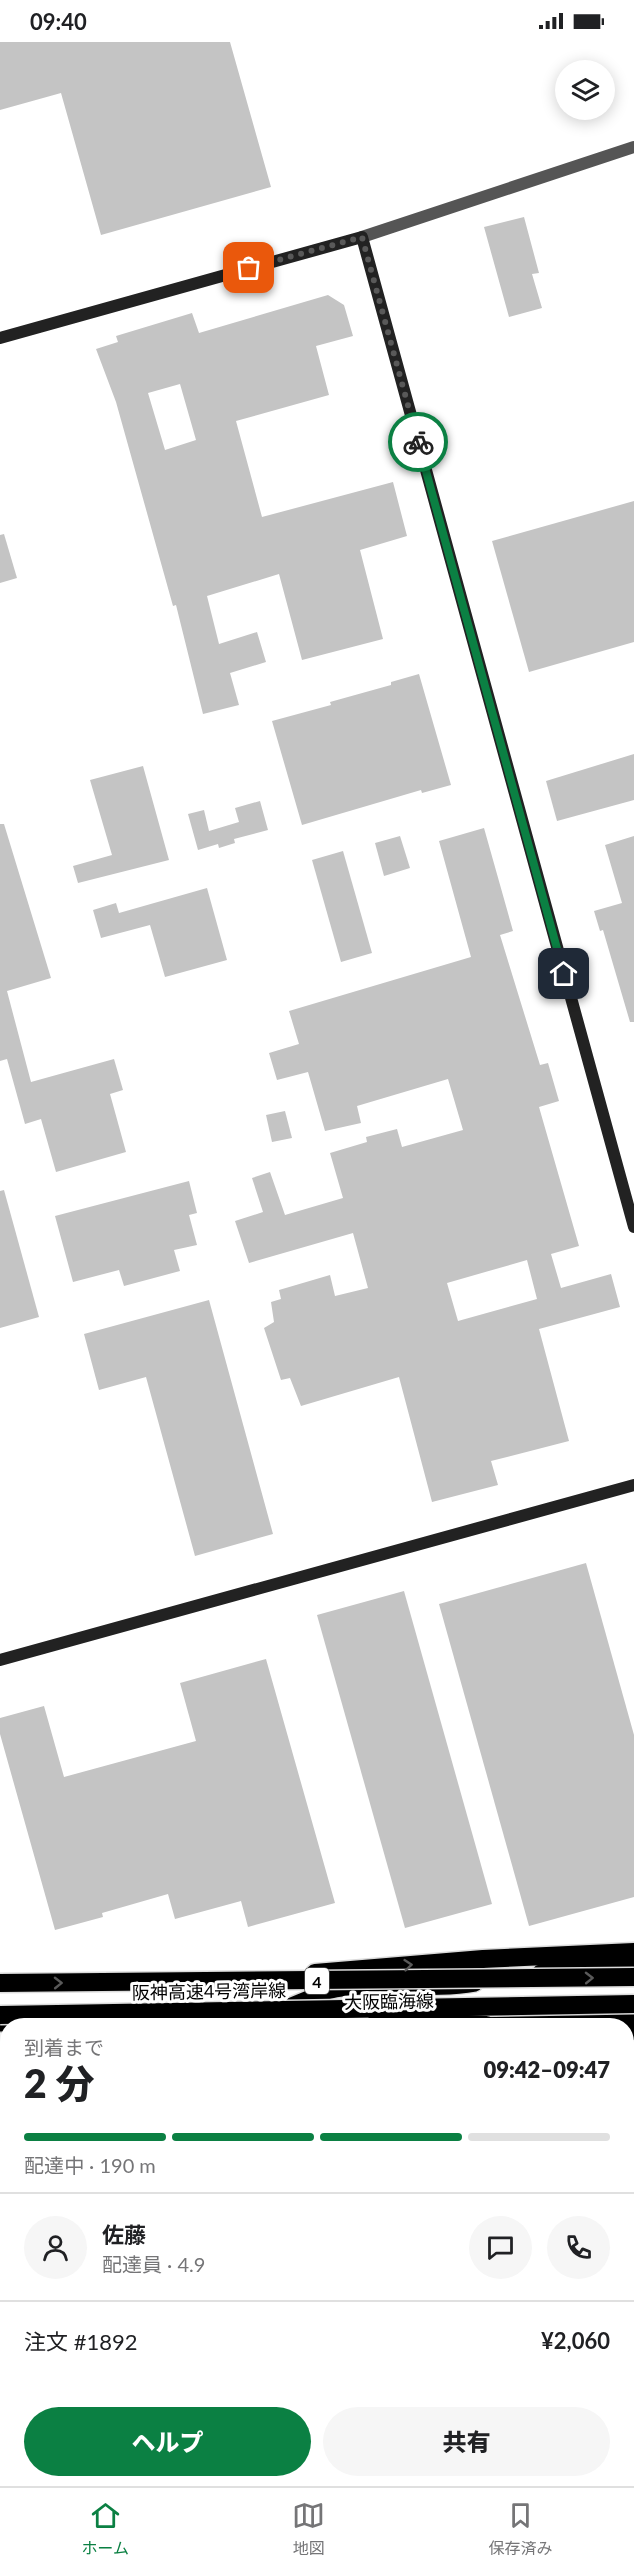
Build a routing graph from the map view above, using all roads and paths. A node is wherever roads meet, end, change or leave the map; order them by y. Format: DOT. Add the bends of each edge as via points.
graph roads {
  1 [pos="634,147"];
  2 [pos="362,237"];
  3 [pos="0,338"];
  4 [pos="634,1227"];
  5 [pos="634,1485"];
  6 [pos="0,1660"];
  7 [pos="634,1952"];
  8 [pos="634,1961"];
  9 [pos="634,1977"];
  10 [pos="203,1982"];
  11 [pos="0,1983"];
  12 [pos="634,2004"];
  13 [pos="0,2015"];
  14 [pos="23,2015"];
  15 [pos="90,2018"];
  16 [pos="90,2018"];
  17 [pos="258,2018"];
  18 [pos="343,2018"];
  1 -- 2 [label="street"];
  2 -- 3 [label="street"];
  2 -- 4 [label="street"];
  5 -- 6 [label="street"];
  10 -- 7 [label="highway, one-way, bridge" via="483,1959"];
  8 -- 17 [label="main road" via="592,1962 452,1988 327,1992"];
  10 -- 9 [label="highway, 阪神高速4号湾岸線 / 4, one-way, bridge"];
  11 -- 10 [label="highway, 阪神高速4号湾岸線 / 4, one-way, bridge"];
  12 -- 14 [label="highway, 阪神高速4号湾岸線 / 4, bridge"];
  13 -- 14 [label="highway, 阪神高速4号湾岸線 / 4, bridge"];
  14 -- 16 [label="highway, bridge"];
  15 -- 18 [label="highway, bridge"];
}
